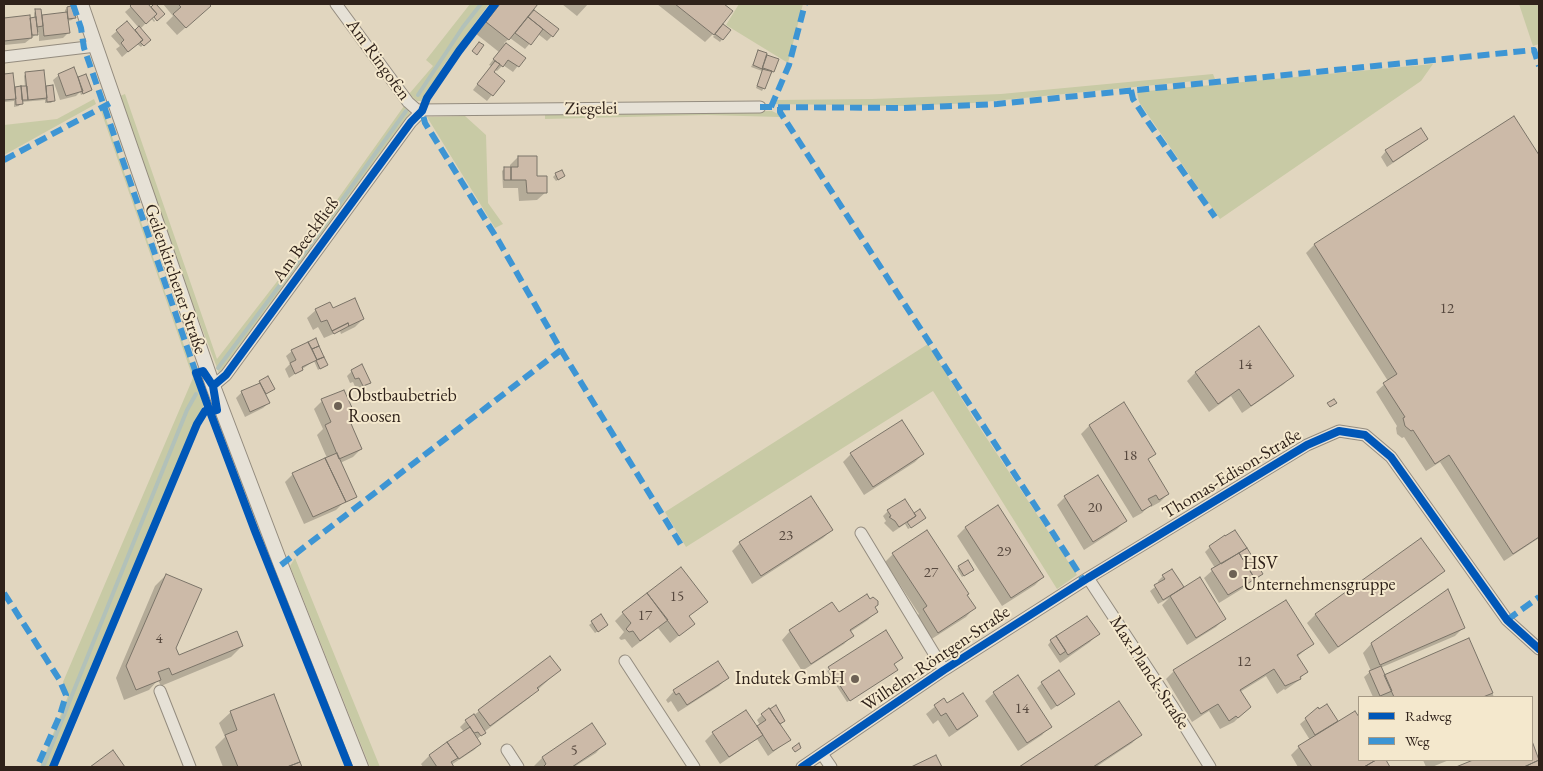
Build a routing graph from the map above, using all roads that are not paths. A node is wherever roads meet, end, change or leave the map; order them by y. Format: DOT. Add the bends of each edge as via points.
graph roads {
  1 [pos="96,4"];
  2 [pos="336,4"];
  3 [pos="83,8"];
  4 [pos="96,46"];
  5 [pos="4,57"];
  6 [pos="760,107"];
  7 [pos="422,111"];
  8 [pos="213,386"];
  9 [pos="861,533"];
  10 [pos="1088,578"];
  11 [pos="1539,650"];
  12 [pos="625,661"];
  13 [pos="944,670"];
  14 [pos="160,691"];
  15 [pos="507,750"];
  16 [pos="822,754"];
  17 [pos="190,767"];
  18 [pos="362,767"];
  19 [pos="518,767"];
  20 [pos="694,767"];
  21 [pos="802,767"];
  22 [pos="831,767"];
  23 [pos="1210,767"];
  1 -- 3 [label="street"];
  2 -- 7 [label="street, Am Ringofen" via="412,107"];
  3 -- 4 [label="street, Geilenkirchener Straße"];
  4 -- 5 [label="street"];
  4 -- 8 [label="street, Geilenkirchener Straße"];
  6 -- 7 [label="street, Ziegelei"];
  7 -- 8 [label="street, Am Beeckfließ" via="226,375"];
  8 -- 18 [label="street, Geilenkirchener Straße"];
  9 -- 13 [label="street, Wilhelm-Röntgen-Straße"];
  10 -- 11 [label="street, Thomas-Edison-Straße" via="1307,445 1339,432 1365,435 1391,456 1508,620"];
  10 -- 13 [label="street, Wilhelm-Röntgen-Straße"];
  10 -- 23 [label="street, Max-Planck-Straße"];
  12 -- 20 [label="street"];
  13 -- 16 [label="street, Wilhelm-Röntgen-Straße"];
  14 -- 17 [label="street"];
  15 -- 19 [label="street"];
  16 -- 21 [label="street, Wilhelm-Röntgen-Straße"];
  16 -- 22 [label="street"];
}
